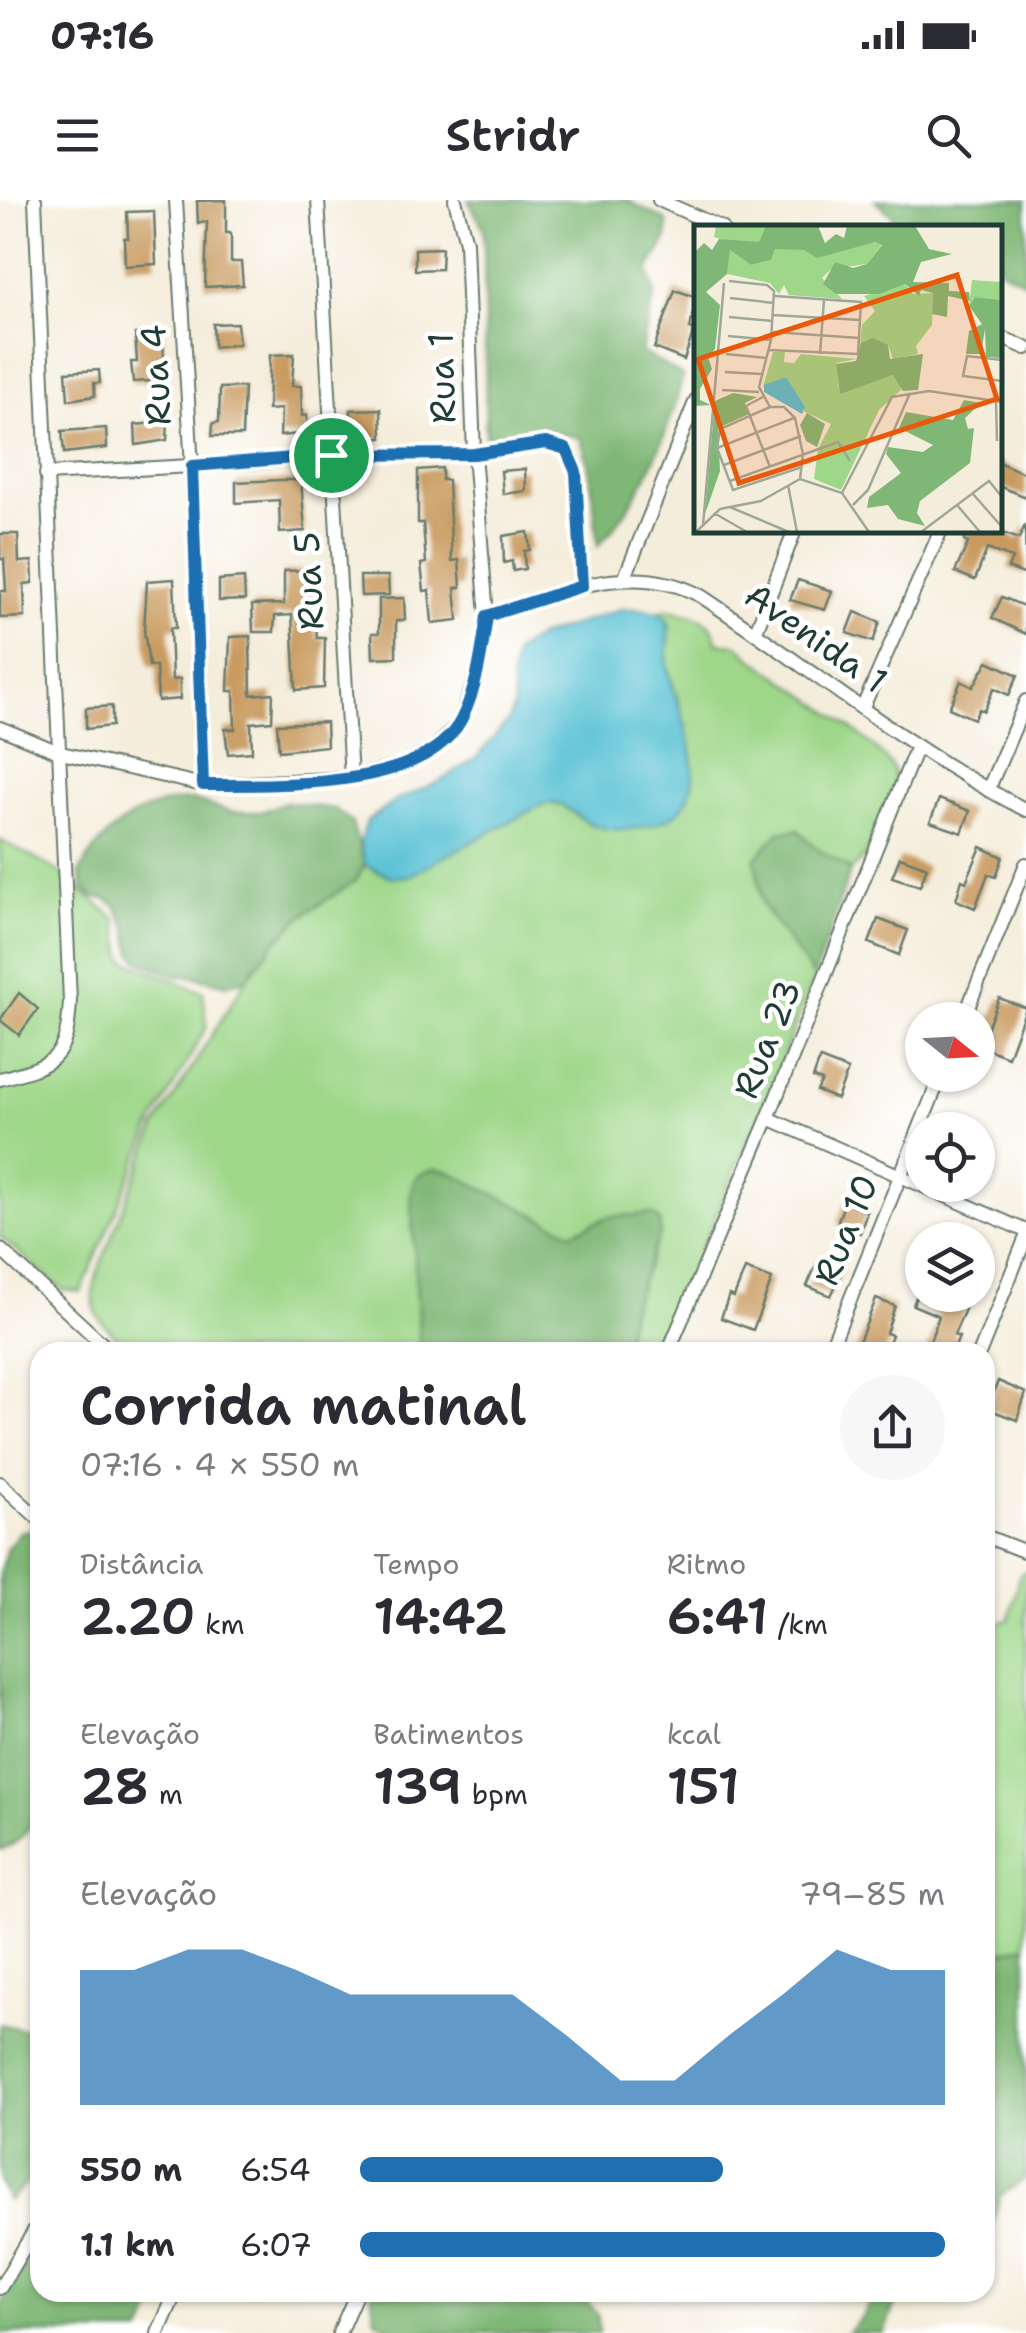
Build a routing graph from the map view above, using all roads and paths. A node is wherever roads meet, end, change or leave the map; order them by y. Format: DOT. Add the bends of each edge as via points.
graph roads {
  1 [pos="35,200"];
  2 [pos="176,200"];
  3 [pos="318,200"];
  4 [pos="455,200"];
  5 [pos="659,200"];
  6 [pos="715,225"];
  7 [pos="1001,337"];
  8 [pos="1026,348"];
  9 [pos="694,405"];
  10 [pos="474,454"];
  11 [pos="331,455"];
  12 [pos="192,466"];
  13 [pos="46,474"];
  14 [pos="794,532"];
  15 [pos="940,532"];
  16 [pos="625,577"];
  17 [pos="582,586"];
  18 [pos="487,616"];
  19 [pos="756,632"];
  20 [pos="1026,702"];
  21 [pos="862,707"];
  22 [pos="0,728"];
  23 [pos="917,746"];
  24 [pos="61,753"];
  25 [pos="350,778"];
  26 [pos="203,785"];
  27 [pos="988,790"];
  28 [pos="1026,810"];
  29 [pos="1026,864"];
  30 [pos="971,1002"];
  31 [pos="0,1079"];
  32 [pos="934,1092"];
  33 [pos="768,1118"];
  34 [pos="900,1176"];
  35 [pos="1026,1234"];
  36 [pos="0,1249"];
  37 [pos="100,1342"];
  38 [pos="672,1342"];
  39 [pos="833,1342"];
  40 [pos="984,1342"];
  41 [pos="0,1483"];
  42 [pos="30,1511"];
  43 [pos="995,1540"];
  44 [pos="1026,1552"];
  45 [pos="30,2238"];
  46 [pos="0,2288"];
  47 [pos="172,2302"];
  48 [pos="352,2302"];
  49 [pos="158,2333"];
  50 [pos="339,2333"];
  1 -- 13 [label="street"];
  2 -- 12 [label="street, Rua 4"];
  3 -- 11 [label="street, Rua 5"];
  4 -- 10 [label="street, Rua 1" via="466,242"];
  5 -- 6 [label="street"];
  7 -- 8 [label="street"];
  9 -- 16 [label="street"];
  10 -- 11 [label="street"];
  10 -- 17 [label="street" via="546,443 566,449 576,472"];
  10 -- 18 [label="street, Rua 1"];
  11 -- 12 [label="street"];
  11 -- 25 [label="street, Rua 5"];
  12 -- 13 [label="street"];
  12 -- 26 [label="street, Rua 4"];
  13 -- 24 [label="street"];
  14 -- 19 [label="street"];
  15 -- 21 [label="street"];
  16 -- 17 [label="street, Avenida 1"];
  16 -- 19 [label="street, Avenida 1" via="682,586"];
  17 -- 18 [label="street, Avenida 1"];
  18 -- 25 [label="street" via="479,668 460,722 433,750 402,766"];
  19 -- 21 [label="street, Avenida 1"];
  20 -- 27 [label="street"];
  21 -- 23 [label="street, Avenida 1"];
  22 -- 24 [label="street"];
  23 -- 27 [label="street, Avenida 1"];
  23 -- 33 [label="street, Rua 23"];
  24 -- 26 [label="street"];
  24 -- 31 [label="street" via="69,926 66,1044 52,1061"];
  25 -- 26 [label="street"];
  27 -- 28 [label="street, Avenida 1"];
  29 -- 30 [label="street"];
  32 -- 34 [label="street, Rua 10"];
  33 -- 34 [label="street"];
  33 -- 38 [label="street, Rua 23"];
  34 -- 35 [label="street"];
  34 -- 39 [label="street, Rua 10"];
  35 -- 40 [label="street"];
  36 -- 37 [label="street"];
  41 -- 42 [label="street"];
  43 -- 44 [label="street"];
  45 -- 46 [label="street"];
  47 -- 49 [label="street"];
  48 -- 50 [label="street"];
}
